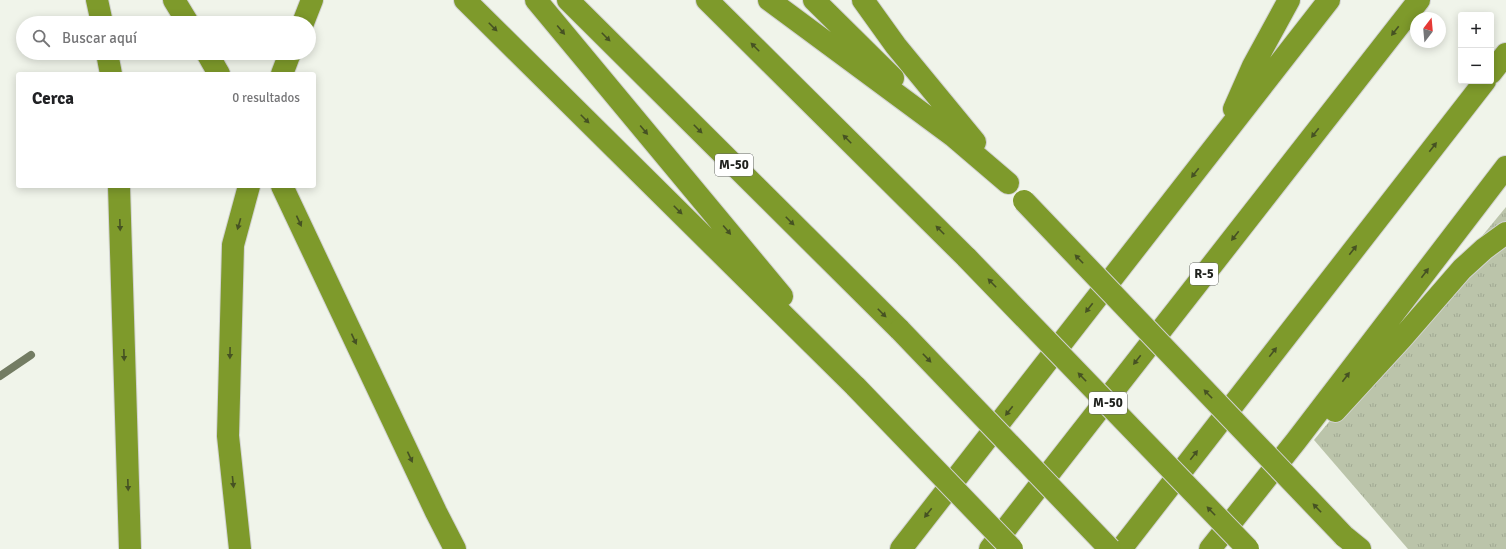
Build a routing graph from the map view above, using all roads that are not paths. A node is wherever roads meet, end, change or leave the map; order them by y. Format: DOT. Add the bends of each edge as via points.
graph roads {
  1 [pos="97,0"];
  2 [pos="174,0"];
  3 [pos="312,0"];
  4 [pos="465,0"];
  5 [pos="536,0"];
  6 [pos="568,0"];
  7 [pos="707,0"];
  8 [pos="769,0"];
  9 [pos="814,0"];
  10 [pos="863,0"];
  11 [pos="1289,0"];
  12 [pos="1330,0"];
  13 [pos="1419,0"];
  14 [pos="100,16"];
  15 [pos="184,16"];
  16 [pos="306,16"];
  17 [pos="1506,54"];
  18 [pos="108,60"];
  19 [pos="210,60"];
  20 [pos="287,60"];
  21 [pos="1494,69"];
  22 [pos="111,72"];
  23 [pos="218,72"];
  24 [pos="283,72"];
  25 [pos="1483,84"];
  26 [pos="953,136"];
  27 [pos="1219,142"];
  28 [pos="1506,167"];
  29 [pos="1008,183"];
  30 [pos="119,188"];
  31 [pos="248,188"];
  32 [pos="283,188"];
  33 [pos="1506,233"];
  34 [pos="856,387"];
  35 [pos="1296,441"];
  36 [pos="1353,545"];
  37 [pos="130,549"];
  38 [pos="240,549"];
  39 [pos="455,549"];
  40 [pos="901,549"];
  41 [pos="990,549"];
  42 [pos="1012,549"];
  43 [pos="1110,549"];
  44 [pos="1121,549"];
  45 [pos="1210,549"];
  46 [pos="1248,549"];
  1 -- 14 [label="highway"];
  2 -- 15 [label="highway"];
  3 -- 16 [label="highway"];
  4 -- 34 [label="highway, one-way"];
  5 -- 34 [label="highway, one-way"];
  6 -- 43 [label="highway, M-50, one-way, bridge" via="900,330"];
  46 -- 7 [label="highway, M-50, one-way, bridge" via="967,258"];
  8 -- 26 [label="highway"];
  9 -- 26 [label="highway"];
  10 -- 29 [label="highway" via="896,46"];
  11 -- 27 [label="highway" via="1253,66"];
  12 -- 27 [label="highway"];
  13 -- 41 [label="highway, R-5, one-way"];
  17 -- 21 [label="highway"];
  18 -- 22 [label="highway"];
  19 -- 23 [label="highway"];
  20 -- 24 [label="highway"];
  44 -- 25 [label="highway, one-way"];
  26 -- 29 [label="highway"];
  27 -- 40 [label="highway, one-way"];
  35 -- 28 [label="highway, one-way"];
  36 -- 29 [label="highway, one-way, bridge"];
  30 -- 37 [label="highway, one-way"];
  31 -- 38 [label="highway, one-way" via="233,245 229,380 228,436"];
  32 -- 39 [label="highway, one-way"];
  33 -- 35 [label="highway" via="1462,269 1321,427"];
  34 -- 42 [label="highway, bridge"];
  35 -- 45 [label="highway"];
}
